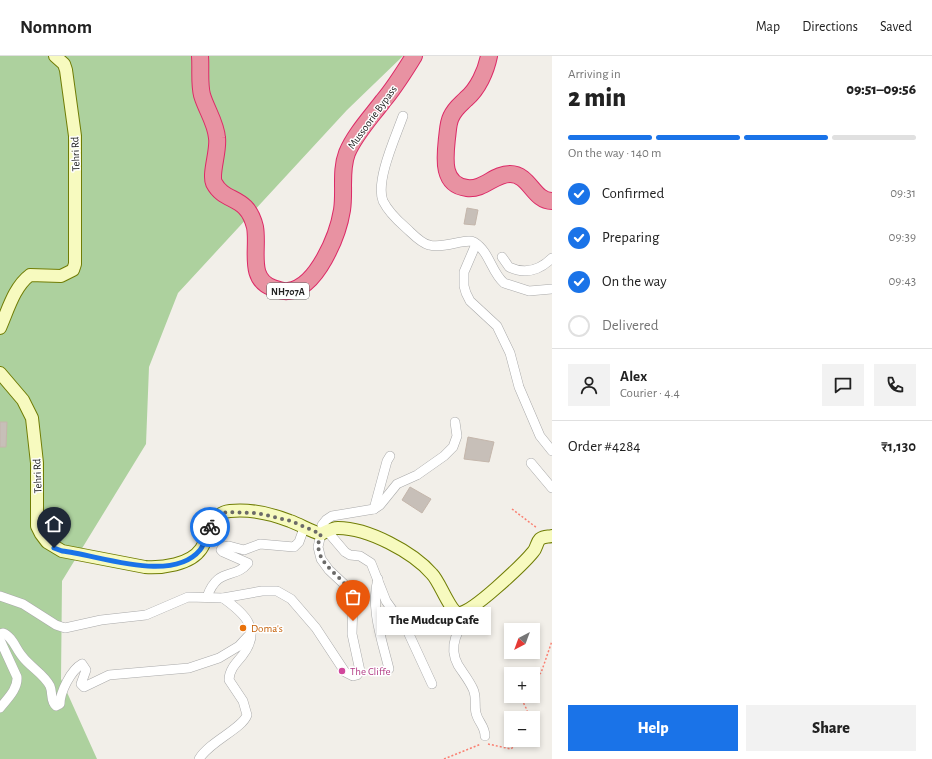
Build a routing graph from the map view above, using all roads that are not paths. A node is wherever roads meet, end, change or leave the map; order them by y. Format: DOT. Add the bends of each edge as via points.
graph roads {
  1 [pos="56,56"];
  2 [pos="200,56"];
  3 [pos="414,56"];
  4 [pos="489,56"];
  5 [pos="403,116"];
  6 [pos="552,201"];
  7 [pos="476,244"];
  8 [pos="502,257"];
  9 [pos="552,258"];
  10 [pos="552,289"];
  11 [pos="0,328"];
  12 [pos="0,373"];
  13 [pos="455,422"];
  14 [pos="552,451"];
  15 [pos="390,456"];
  16 [pos="531,464"];
  17 [pos="552,488"];
  18 [pos="374,509"];
  19 [pos="304,528"];
  20 [pos="324,533"];
  21 [pos="552,536"];
  22 [pos="378,579"];
  23 [pos="0,596"];
  24 [pos="208,597"];
  25 [pos="223,598"];
  26 [pos="474,606"];
  27 [pos="0,634"];
  28 [pos="251,634"];
  29 [pos="0,640"];
  30 [pos="389,669"];
  31 [pos="432,684"];
  32 [pos="0,708"];
  33 [pos="485,736"];
  34 [pos="199,759"];
  1 -- 11 [label="street, Tehri Rd" via="66,70 75,136 75,264 73,270 61,276 30,274 25,278"];
  2 -- 3 [label="highway, Mussoorie Bypass / NH707A" via="202,94 217,138 213,180 219,191 238,200 247,208 256,241 255,269 260,280 269,287 283,292 301,287 320,265 331,245 342,210 343,170 347,153"];
  4 -- 6 [label="highway" via="486,70 450,118 446,171 457,185 467,188 479,187 510,174 526,180 540,198"];
  5 -- 7 [label="street" via="382,182 384,202 400,222 428,245 450,246 467,240"];
  7 -- 10 [label="street" via="504,284 529,291"];
  7 -- 14 [label="street" via="464,272 466,293 470,301 497,326 510,352 519,387 540,436"];
  8 -- 9 [label="street" via="509,267 530,271 541,268"];
  12 -- 19 [label="street, Tehri Rd" via="23,400 32,418 37,464 37,526 54,548 157,568 178,564 197,554 215,519 226,512 263,514 291,521"];
  13 -- 18 [label="street" via="456,436 449,450 417,475 397,484"];
  15 -- 18 [label="street"];
  16 -- 17 [label="street"];
  18 -- 20 [label="street" via="332,516 322,525"];
  19 -- 20 [label="street, Tehri Rd"];
  19 -- 24 [label="street" via="299,542 294,547 260,544 244,550 224,547 221,550 223,552 248,564 216,580"];
  20 -- 22 [label="street" via="345,552 365,558 371,563"];
  20 -- 25 [label="street" via="318,547 321,559 345,585 353,600 352,634 360,671 357,675 345,672 320,632 284,594 268,590"];
  20 -- 26 [label="street" via="337,528 382,540 424,566 438,582 449,605 457,613"];
  21 -- 26 [label="street" via="537,542 534,551 500,585"];
  22 -- 30 [label="street" via="375,589 377,620"];
  22 -- 31 [label="street" via="386,601 408,632"];
  23 -- 24 [label="street" via="23,604 65,628 101,620 146,615 192,596"];
  24 -- 25 [label="street"];
  25 -- 28 [label="street" via="243,613 248,620"];
  26 -- 33 [label="street" via="457,632 453,641 453,651 457,663 473,689 475,711 484,727"];
  27 -- 28 [label="street" via="2,632 8,636 26,662 47,682 51,689 52,702 56,706 60,704 61,695 82,664 86,670 80,684 84,686 109,675 189,668 219,658 239,646"];
  28 -- 34 [label="street" via="247,647 228,676 246,709 245,720 212,745"];
  29 -- 32 [label="street" via="17,676 12,693"];
}
